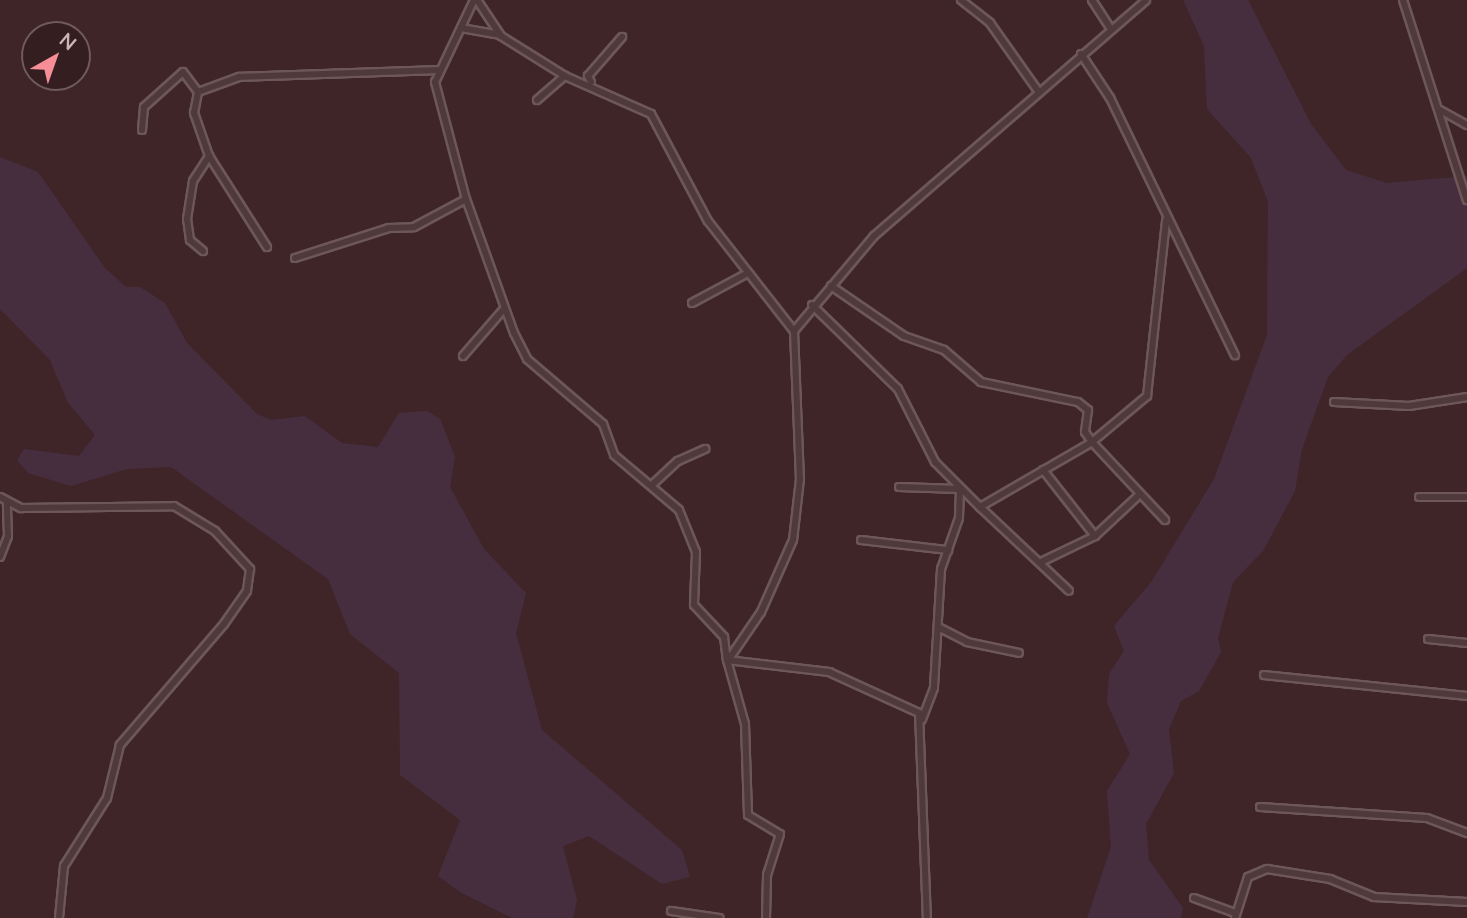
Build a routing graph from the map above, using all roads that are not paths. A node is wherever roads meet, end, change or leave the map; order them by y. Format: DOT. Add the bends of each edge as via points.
graph roads {
  1 [pos="475,0"];
  2 [pos="961,0"];
  3 [pos="1092,0"];
  4 [pos="1146,0"];
  5 [pos="1403,0"];
  6 [pos="461,27"];
  7 [pos="1110,28"];
  8 [pos="501,36"];
  9 [pos="622,37"];
  10 [pos="1081,54"];
  11 [pos="437,70"];
  12 [pos="565,76"];
  13 [pos="593,83"];
  14 [pos="1038,90"];
  15 [pos="198,92"];
  16 [pos="537,100"];
  17 [pos="1440,110"];
  18 [pos="1467,125"];
  19 [pos="142,130"];
  20 [pos="209,156"];
  21 [pos="466,199"];
  22 [pos="1467,200"];
  23 [pos="1166,220"];
  24 [pos="267,247"];
  25 [pos="203,251"];
  26 [pos="295,258"];
  27 [pos="746,274"];
  28 [pos="831,286"];
  29 [pos="692,303"];
  30 [pos="812,305"];
  31 [pos="503,310"];
  32 [pos="794,331"];
  33 [pos="1235,355"];
  34 [pos="463,356"];
  35 [pos="1467,397"];
  36 [pos="1334,402"];
  37 [pos="1091,442"];
  38 [pos="705,449"];
  39 [pos="1043,470"];
  40 [pos="653,484"];
  41 [pos="899,487"];
  42 [pos="960,489"];
  43 [pos="1139,495"];
  44 [pos="1419,497"];
  45 [pos="1467,497"];
  46 [pos="0,498"];
  47 [pos="7,503"];
  48 [pos="981,507"];
  49 [pos="1166,520"];
  50 [pos="1095,536"];
  51 [pos="861,540"];
  52 [pos="948,550"];
  53 [pos="0,557"];
  54 [pos="1043,561"];
  55 [pos="1069,591"];
  56 [pos="940,628"];
  57 [pos="1428,639"];
  58 [pos="1467,643"];
  59 [pos="1019,653"];
  60 [pos="729,658"];
  61 [pos="1264,675"];
  62 [pos="1467,696"];
  63 [pos="922,720"];
  64 [pos="1260,807"];
  65 [pos="1467,833"];
  66 [pos="1194,898"];
  67 [pos="1467,902"];
  68 [pos="671,911"];
  69 [pos="1235,916"];
  70 [pos="59,918"];
  71 [pos="719,918"];
  72 [pos="765,918"];
  73 [pos="927,918"];
  1 -- 6 [label="street"];
  1 -- 8 [label="street"];
  2 -- 14 [label="street" via="990,23"];
  3 -- 7 [label="street"];
  4 -- 7 [label="street"];
  5 -- 17 [label="street"];
  6 -- 8 [label="street"];
  6 -- 11 [label="street"];
  7 -- 10 [label="street"];
  8 -- 12 [label="street"];
  9 -- 13 [label="street" via="588,76"];
  10 -- 14 [label="street"];
  10 -- 23 [label="street" via="1110,97"];
  11 -- 15 [label="street" via="239,77"];
  11 -- 21 [label="street" via="436,94"];
  12 -- 13 [label="street"];
  12 -- 16 [label="street"];
  13 -- 27 [label="street" via="651,114 708,221"];
  14 -- 28 [label="street" via="874,236"];
  15 -- 19 [label="street" via="183,72 144,107"];
  15 -- 20 [label="street" via="194,113"];
  17 -- 18 [label="street"];
  17 -- 22 [label="street"];
  20 -- 24 [label="street"];
  20 -- 25 [label="street" via="193,181 187,219 190,240"];
  21 -- 26 [label="street" via="414,227 389,228"];
  21 -- 31 [label="street" via="493,264"];
  23 -- 33 [label="street"];
  23 -- 37 [label="street" via="1147,396"];
  27 -- 29 [label="street"];
  27 -- 32 [label="street"];
  28 -- 30 [label="street"];
  28 -- 37 [label="street" via="904,336 944,350 981,382 1078,402 1088,410 1086,432"];
  30 -- 32 [label="street"];
  30 -- 42 [label="street" via="898,389 935,461"];
  31 -- 34 [label="street"];
  31 -- 40 [label="street" via="527,359 594,413 614,455"];
  32 -- 60 [label="street" via="800,479 793,540 761,612"];
  35 -- 36 [label="street" via="1409,406"];
  37 -- 39 [label="street"];
  37 -- 43 [label="street"];
  38 -- 40 [label="street" via="678,461"];
  39 -- 48 [label="street"];
  39 -- 50 [label="street"];
  40 -- 60 [label="street" via="691,530 694,605 724,636"];
  41 -- 42 [label="street"];
  42 -- 48 [label="street"];
  42 -- 52 [label="street"];
  43 -- 49 [label="street"];
  43 -- 50 [label="street"];
  44 -- 45 [label="street"];
  46 -- 47 [label="street"];
  47 -- 53 [label="street"];
  47 -- 70 [label="street" via="174,506 215,531 250,569 247,591 224,624 120,745 107,798 64,866"];
  48 -- 54 [label="street"];
  50 -- 54 [label="street"];
  51 -- 52 [label="street"];
  52 -- 56 [label="street"];
  54 -- 55 [label="street"];
  56 -- 59 [label="street" via="967,642"];
  56 -- 63 [label="street" via="934,688"];
  57 -- 58 [label="street"];
  60 -- 63 [label="street" via="829,672 910,705"];
  60 -- 72 [label="street" via="745,724 748,815 780,834 767,875"];
  61 -- 62 [label="street"];
  63 -- 73 [label="street"];
  64 -- 65 [label="street" via="1417,817"];
  66 -- 69 [label="street"];
  67 -- 69 [label="street" via="1374,897 1330,879 1267,869 1248,877"];
  68 -- 71 [label="street"];
}
